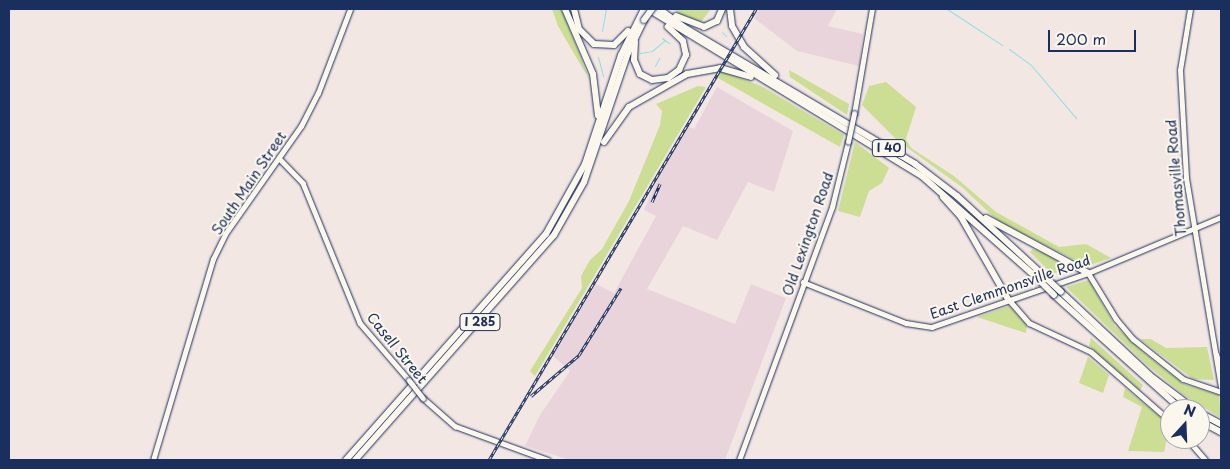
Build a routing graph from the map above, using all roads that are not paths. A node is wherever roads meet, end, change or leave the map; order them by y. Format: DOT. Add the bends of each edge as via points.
graph roads {
  1 [pos="350,9"];
  2 [pos="565,9"];
  3 [pos="574,9"];
  4 [pos="644,9"];
  5 [pos="648,9"];
  6 [pos="652,9"];
  7 [pos="722,9"];
  8 [pos="730,9"];
  9 [pos="872,9"];
  10 [pos="1190,9"];
  11 [pos="662,13"];
  12 [pos="639,22"];
  13 [pos="770,84"];
  14 [pos="807,98"];
  15 [pos="591,146"];
  16 [pos="279,158"];
  17 [pos="923,177"];
  18 [pos="584,182"];
  19 [pos="967,205"];
  20 [pos="1221,217"];
  21 [pos="1192,230"];
  22 [pos="1088,273"];
  23 [pos="803,282"];
  24 [pos="1008,299"];
  25 [pos="1212,344"];
  26 [pos="1221,370"];
  27 [pos="1219,379"];
  28 [pos="1221,387"];
  29 [pos="1211,390"];
  30 [pos="1221,392"];
  31 [pos="1170,399"];
  32 [pos="1181,399"];
  33 [pos="1160,412"];
  34 [pos="1196,449"];
  35 [pos="153,460"];
  36 [pos="346,460"];
  37 [pos="355,460"];
  38 [pos="548,460"];
  39 [pos="740,460"];
  40 [pos="1205,460"];
  1 -- 16 [label="main road, South Main Street" via="318,93"];
  2 -- 15 [label="highway" via="598,93 599,114"];
  3 -- 12 [label="highway" via="582,34 598,45 616,43"];
  4 -- 12 [label="highway, I 285"];
  5 -- 11 [label="highway, I 40"];
  6 -- 12 [label="highway, I 285, bridge"];
  7 -- 11 [label="highway" via="717,20 704,27"];
  8 -- 14 [label="highway" via="736,36 748,52"];
  9 -- 23 [label="main road, Old Lexington Road, bridge" via="854,114 832,207"];
  10 -- 21 [label="main road, Thomasville Road" via="1181,57 1180,99"];
  11 -- 12 [label="highway" via="686,51 679,70 664,79 648,79 636,68 634,50"];
  11 -- 13 [label="highway, I 40"];
  11 -- 14 [label="highway, I 40"];
  12 -- 15 [label="highway, I 285"];
  12 -- 18 [label="highway, I 285"];
  13 -- 17 [label="highway, I 40"];
  13 -- 18 [label="highway" via="721,68 697,70 671,81 629,107 616,120"];
  14 -- 19 [label="highway, I 40" via="915,164"];
  15 -- 36 [label="highway, I 285" via="562,210 528,258"];
  16 -- 35 [label="main road, South Main Street" via="225,234 213,259"];
  16 -- 38 [label="main road, Casell Street, bridge" via="303,183 351,293 360,323 423,398 455,426"];
  17 -- 24 [label="highway" via="961,217"];
  17 -- 31 [label="highway, I 40, bridge"];
  18 -- 37 [label="highway, I 285" via="540,254"];
  19 -- 22 [label="highway" via="1010,234 1074,262"];
  19 -- 32 [label="highway, I 40, bridge" via="1153,378"];
  20 -- 21 [label="main road, East Clemmonsville Road"];
  21 -- 22 [label="main road, East Clemmonsville Road"];
  21 -- 25 [label="main road, Thomasville Road"];
  22 -- 24 [label="main road, East Clemmonsville Road"];
  22 -- 29 [label="main road" via="1127,334 1176,375"];
  23 -- 24 [label="main road, East Clemmonsville Road" via="906,323 928,327"];
  23 -- 39 [label="main road, Old Lexington Road"];
  24 -- 33 [label="main road" via="1029,322 1091,352"];
  25 -- 26 [label="main road, Thomasville Road"];
  25 -- 27 [label="main road, Thomasville Road"];
  27 -- 28 [label="main road, Thomasville Road"];
  27 -- 29 [label="main road"];
  29 -- 30 [label="main road"];
  34 -- 40 [label="main road"];
}
